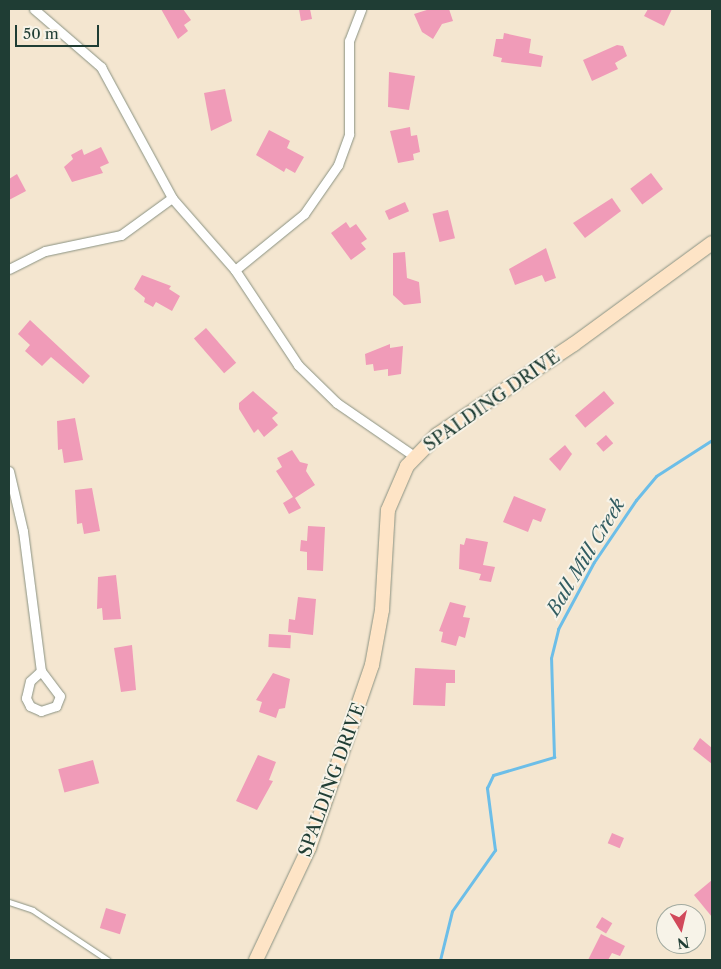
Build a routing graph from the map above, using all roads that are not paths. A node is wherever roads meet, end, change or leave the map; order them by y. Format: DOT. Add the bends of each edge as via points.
graph roads {
  1 [pos="34,9"];
  2 [pos="361,9"];
  3 [pos="172,198"];
  4 [pos="712,243"];
  5 [pos="9,269"];
  6 [pos="235,270"];
  7 [pos="414,456"];
  8 [pos="9,472"];
  9 [pos="41,670"];
  10 [pos="9,902"];
  11 [pos="108,960"];
  12 [pos="256,960"];
  1 -- 3 [label="street" via="81,46 106,74 150,164"];
  2 -- 6 [label="street" via="349,41 349,134 338,164 304,214"];
  3 -- 5 [label="street" via="121,235 45,251"];
  3 -- 6 [label="street"];
  4 -- 7 [label="street, SPALDING DRIVE"];
  6 -- 7 [label="street" via="314,384"];
  7 -- 12 [label="street, SPALDING DRIVE" via="388,510 382,610 372,666 309,848"];
  8 -- 9 [label="street" via="23,531"];
  9 -- 9 [label="street" via="60,696 56,706 41,711 30,706 26,698 30,680"];
  10 -- 11 [label="lane" via="33,910"];
}
